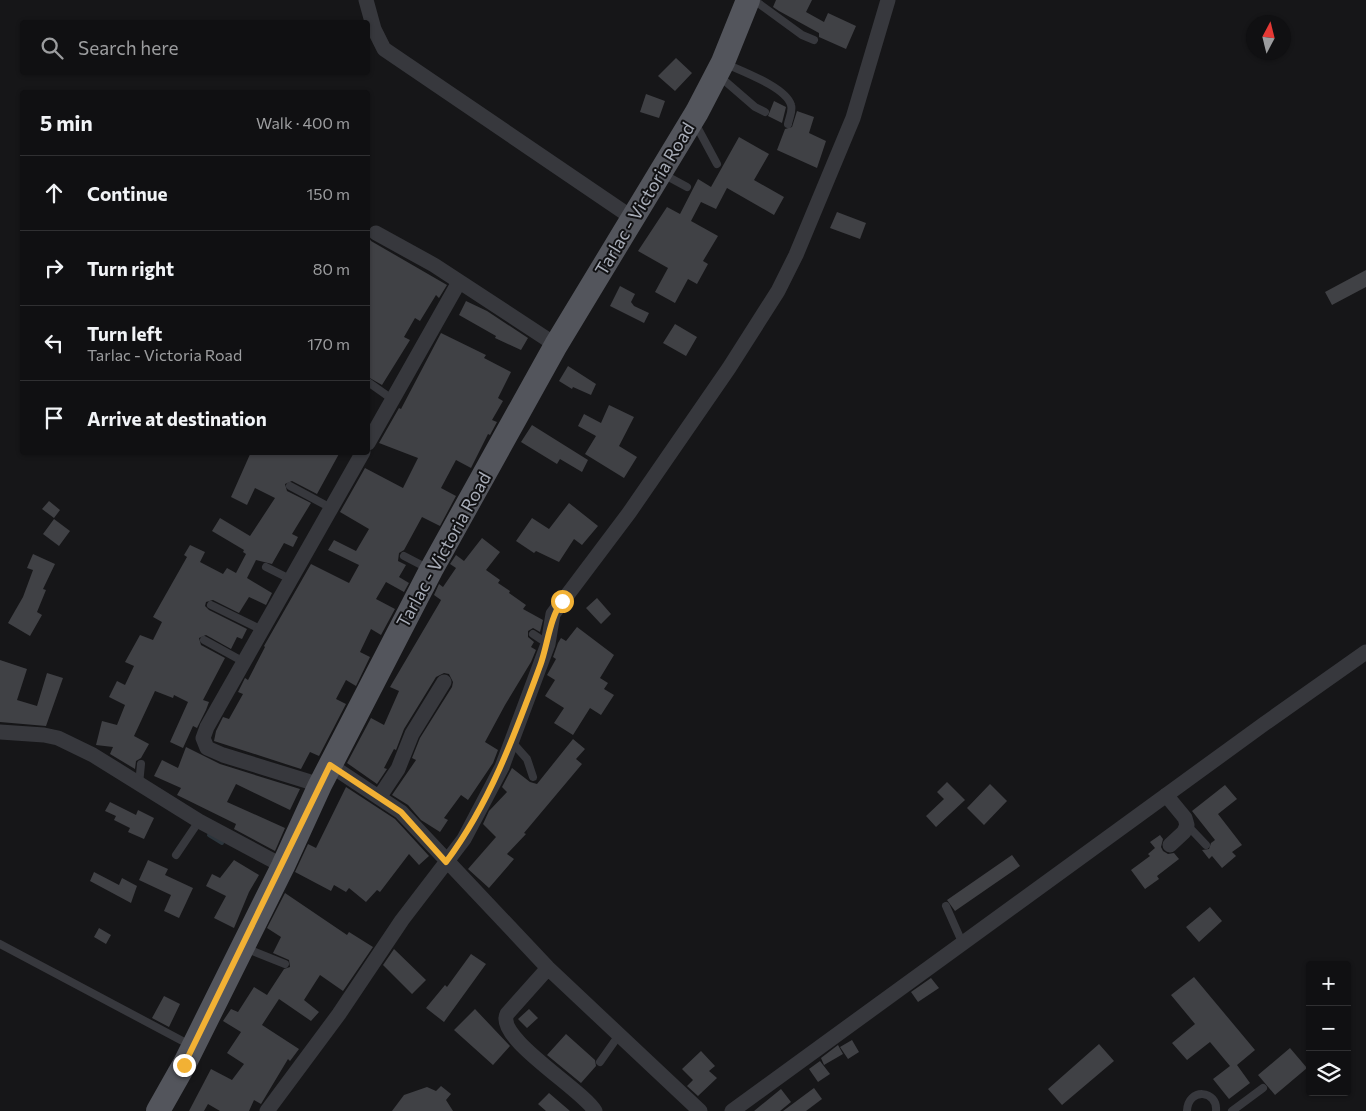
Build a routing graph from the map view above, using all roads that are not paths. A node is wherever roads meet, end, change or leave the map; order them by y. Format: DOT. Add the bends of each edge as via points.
graph roads {
  1 [pos="366,0"];
  2 [pos="748,0"];
  3 [pos="754,0"];
  4 [pos="888,0"];
  5 [pos="814,40"];
  6 [pos="720,68"];
  7 [pos="765,112"];
  8 [pos="693,119"];
  9 [pos="788,124"];
  10 [pos="717,164"];
  11 [pos="661,173"];
  12 [pos="687,187"];
  13 [pos="634,219"];
  14 [pos="376,233"];
  15 [pos="460,282"];
  16 [pos="556,345"];
  17 [pos="370,383"];
  18 [pos="392,399"];
  19 [pos="370,440"];
  20 [pos="360,455"];
  21 [pos="290,486"];
  22 [pos="331,508"];
  23 [pos="404,556"];
  24 [pos="266,567"];
  25 [pos="431,570"];
  26 [pos="290,579"];
  27 [pos="212,605"];
  28 [pos="262,630"];
  29 [pos="533,634"];
  30 [pos="204,640"];
  31 [pos="548,644"];
  32 [pos="1366,652"];
  33 [pos="244,662"];
  34 [pos="444,682"];
  35 [pos="0,732"];
  36 [pos="511,741"];
  37 [pos="141,764"];
  38 [pos="325,775"];
  39 [pos="533,777"];
  40 [pos="139,784"];
  41 [pos="1166,795"];
  42 [pos="380,796"];
  43 [pos="199,820"];
  44 [pos="1187,825"];
  45 [pos="1170,845"];
  46 [pos="1206,846"];
  47 [pos="176,855"];
  48 [pos="446,862"];
  49 [pos="283,866"];
  50 [pos="946,906"];
  51 [pos="962,942"];
  52 [pos="0,944"];
  53 [pos="241,946"];
  54 [pos="285,964"];
  55 [pos="548,968"];
  56 [pos="619,1035"];
  57 [pos="192,1047"];
  58 [pos="600,1062"];
  59 [pos="1263,1088"];
  60 [pos="158,1111"];
  61 [pos="267,1111"];
  62 [pos="595,1111"];
  63 [pos="700,1111"];
  64 [pos="732,1111"];
  65 [pos="1187,1111"];
  66 [pos="1216,1111"];
  67 [pos="1232,1111"];
  1 -- 13 [label="street" via="384,49"];
  2 -- 6 [label="main road, Tarlac - Victoria Road"];
  3 -- 5 [label="lane"];
  4 -- 31 [label="street" via="853,118 778,291 629,513 553,614"];
  6 -- 7 [label="lane" via="756,107"];
  6 -- 8 [label="main road, Tarlac - Victoria Road"];
  6 -- 9 [label="lane" via="769,84 786,96 792,107"];
  8 -- 10 [label="lane"];
  8 -- 11 [label="main road, Tarlac - Victoria Road"];
  11 -- 12 [label="lane"];
  11 -- 13 [label="main road, Tarlac - Victoria Road"];
  13 -- 16 [label="main road, Tarlac - Victoria Road"];
  14 -- 15 [label="street"];
  15 -- 16 [label="street"];
  15 -- 18 [label="street"];
  16 -- 25 [label="main road, Tarlac - Victoria Road"];
  17 -- 18 [label="lane"];
  18 -- 19 [label="street"];
  20 -- 22 [label="street"];
  21 -- 22 [label="lane"];
  22 -- 26 [label="street"];
  23 -- 25 [label="lane"];
  24 -- 26 [label="lane"];
  25 -- 38 [label="main road, Tarlac - Victoria Road"];
  26 -- 28 [label="street"];
  27 -- 28 [label="lane"];
  28 -- 33 [label="street"];
  29 -- 31 [label="lane"];
  30 -- 33 [label="lane"];
  31 -- 36 [label="street"];
  32 -- 41 [label="street"];
  33 -- 38 [label="street" via="207,727 203,738 206,746 223,755"];
  34 -- 42 [label="street" via="412,734 401,764"];
  35 -- 40 [label="street" via="58,738 93,755"];
  36 -- 39 [label="lane" via="526,759"];
  36 -- 48 [label="street" via="502,767 464,838"];
  37 -- 40 [label="lane"];
  38 -- 42 [label="street"];
  38 -- 49 [label="main road, Tarlac - Victoria Road"];
  40 -- 43 [label="street"];
  41 -- 44 [label="street"];
  41 -- 51 [label="street"];
  42 -- 48 [label="street" via="401,812"];
  43 -- 47 [label="lane"];
  43 -- 49 [label="street"];
  44 -- 45 [label="street"];
  44 -- 46 [label="lane"];
  48 -- 55 [label="street"];
  48 -- 61 [label="street"];
  49 -- 53 [label="main road, Tarlac - Victoria Road"];
  50 -- 51 [label="lane"];
  51 -- 64 [label="street"];
  52 -- 57 [label="lane"];
  53 -- 54 [label="lane"];
  53 -- 57 [label="main road, Tarlac - Victoria Road"];
  55 -- 56 [label="street"];
  55 -- 62 [label="street" via="504,1018 506,1028 529,1053 570,1085"];
  56 -- 58 [label="lane"];
  56 -- 63 [label="street"];
  57 -- 60 [label="main road, Tarlac - Victoria Road"];
  59 -- 67 [label="lane"];
  65 -- 66 [label="lane" via="1187,1103 1193,1096 1202,1094 1212,1097 1217,1105"];
}
